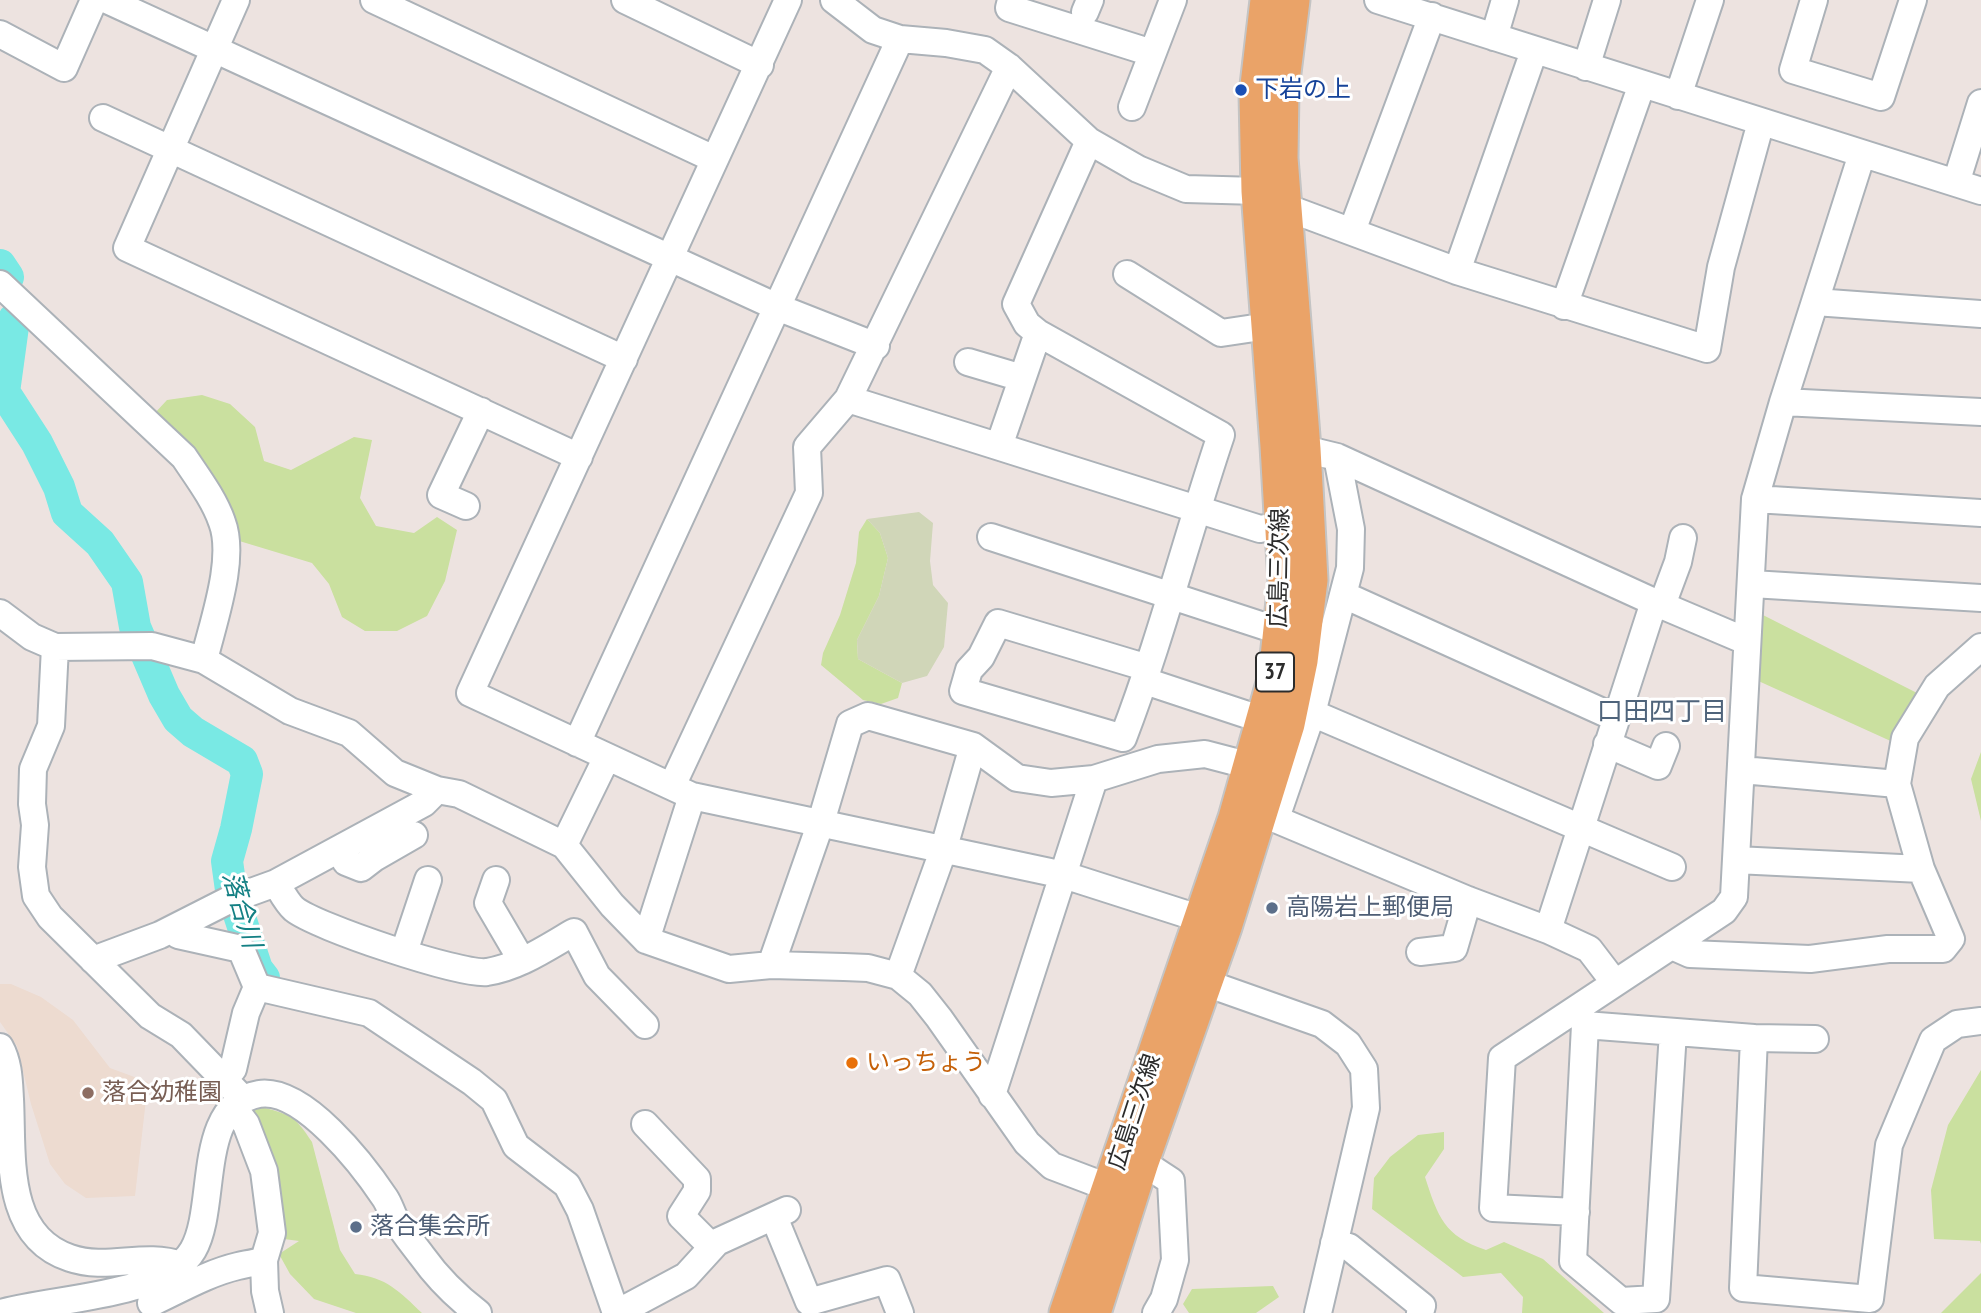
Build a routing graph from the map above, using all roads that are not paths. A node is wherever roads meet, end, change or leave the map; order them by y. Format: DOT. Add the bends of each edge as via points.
graph roads {
  1 [pos="94,0"];
  2 [pos="107,0"];
  3 [pos="236,0"];
  4 [pos="374,0"];
  5 [pos="625,0"];
  6 [pos="788,0"];
  7 [pos="834,0"];
  8 [pos="1011,0"];
  9 [pos="1173,0"];
  10 [pos="1267,0"];
  11 [pos="1293,0"];
  12 [pos="1378,0"];
  13 [pos="1505,0"];
  14 [pos="1607,0"];
  15 [pos="1710,0"];
  16 [pos="1814,0"];
  17 [pos="1913,0"];
  18 [pos="1407,4"];
  19 [pos="1432,16"];
  20 [pos="0,34"];
  21 [pos="1494,37"];
  22 [pos="900,39"];
  23 [pos="214,50"];
  24 [pos="1534,51"];
  25 [pos="1152,53"];
  26 [pos="760,65"];
  27 [pos="1009,66"];
  28 [pos="1586,67"];
  29 [pos="1642,84"];
  30 [pos="1678,96"];
  31 [pos="1981,103"];
  32 [pos="1132,107"];
  33 [pos="103,118"];
  34 [pos="1761,122"];
  35 [pos="1089,141"];
  36 [pos="170,150"];
  37 [pos="1862,154"];
  38 [pos="714,159"];
  39 [pos="1956,183"];
  40 [pos="1981,191"];
  41 [pos="1272,199"];
  42 [pos="1352,232"];
  43 [pos="671,259"];
  44 [pos="1457,271"];
  45 [pos="1127,274"];
  46 [pos="0,284"];
  47 [pos="1815,302"];
  48 [pos="1564,306"];
  49 [pos="777,307"];
  50 [pos="1981,314"];
  51 [pos="1268,326"];
  52 [pos="1038,333"];
  53 [pos="876,346"];
  54 [pos="624,359"];
  55 [pos="968,362"];
  56 [pos="1023,378"];
  57 [pos="848,399"];
  58 [pos="1783,402"];
  59 [pos="481,411"];
  60 [pos="1981,412"];
  61 [pos="999,446"];
  62 [pos="1291,447"];
  63 [pos="579,457"];
  64 [pos="1337,457"];
  65 [pos="1755,499"];
  66 [pos="466,506"];
  67 [pos="1197,508"];
  68 [pos="1981,513"];
  69 [pos="1282,525"];
  70 [pos="991,537"];
  71 [pos="1683,538"];
  72 [pos="1752,584"];
  73 [pos="1344,595"];
  74 [pos="1170,596"];
  75 [pos="1981,598"];
  76 [pos="1658,604"];
  77 [pos="0,613"];
  78 [pos="1279,631"];
  79 [pos="1746,641"];
  80 [pos="55,647"];
  81 [pos="1981,647"];
  82 [pos="204,660"];
  83 [pos="1146,675"];
  84 [pos="1312,713"];
  85 [pos="1616,718"];
  86 [pos="1263,720"];
  87 [pos="577,743"];
  88 [pos="1607,744"];
  89 [pos="974,746"];
  90 [pos="1666,746"];
  91 [pos="607,757"];
  92 [pos="1251,766"];
  93 [pos="1742,770"];
  94 [pos="1094,779"];
  95 [pos="1897,784"];
  96 [pos="437,790"];
  97 [pos="682,791"];
  98 [pos="1269,816"];
  99 [pos="821,822"];
  100 [pos="1581,827"];
  101 [pos="414,835"];
  102 [pos="564,845"];
  103 [pos="339,849"];
  104 [pos="943,850"];
  105 [pos="1736,860"];
  106 [pos="1672,867"];
  107 [pos="1921,869"];
  108 [pos="1064,875"];
  109 [pos="428,880"];
  110 [pos="496,880"];
  111 [pos="276,883"];
  112 [pos="1468,900"];
  113 [pos="1213,923"];
  114 [pos="172,929"];
  115 [pos="1548,930"];
  116 [pos="646,940"];
  117 [pos="1671,946"];
  118 [pos="404,952"];
  119 [pos="1420,952"];
  120 [pos="93,960"];
  121 [pos="522,961"];
  122 [pos="771,965"];
  123 [pos="898,976"];
  124 [pos="1194,978"];
  125 [pos="1615,983"];
  126 [pos="257,988"];
  127 [pos="1581,1017"];
  128 [pos="1981,1021"];
  129 [pos="645,1026"];
  130 [pos="1673,1032"];
  131 [pos="1754,1038"];
  132 [pos="1815,1039"];
  133 [pos="0,1047"];
  134 [pos="224,1079"];
  135 [pos="992,1095"];
  136 [pos="238,1103"];
  137 [pos="645,1124"];
  138 [pos="1142,1162"];
  139 [pos="1110,1188"];
  140 [pos="1576,1212"];
  141 [pos="1334,1243"];
  142 [pos="712,1247"];
  143 [pos="264,1261"];
  144 [pos="189,1268"];
  145 [pos="151,1303"];
  146 [pos="1,1313"];
  147 [pos="270,1313"];
  148 [pos="478,1313"];
  149 [pos="617,1313"];
  150 [pos="900,1313"];
  151 [pos="1066,1313"];
  152 [pos="1094,1313"];
  153 [pos="1156,1313"];
  154 [pos="1318,1313"];
  155 [pos="1420,1313"];
  1 -- 20 [label="street" via="64,68"];
  2 -- 23 [label="street"];
  3 -- 23 [label="street"];
  4 -- 38 [label="street"];
  5 -- 26 [label="street"];
  6 -- 26 [label="street"];
  7 -- 22 [label="street" via="873,30"];
  8 -- 25 [label="street" via="1009,8"];
  9 -- 25 [label="street"];
  10 -- 41 [label="main road, 広島三次線 / 37" via="1256,94"];
  11 -- 41 [label="main road, 広島三次線 / 37" via="1282,89 1281,158"];
  12 -- 18 [label="street"];
  13 -- 21 [label="street"];
  14 -- 28 [label="street"];
  15 -- 30 [label="street"];
  16 -- 17 [label="street" via="1793,70 1881,97"];
  18 -- 19 [label="street"];
  19 -- 21 [label="street"];
  19 -- 42 [label="street"];
  21 -- 24 [label="street"];
  22 -- 27 [label="street" via="985,50"];
  22 -- 49 [label="street"];
  23 -- 36 [label="street"];
  23 -- 43 [label="street"];
  24 -- 28 [label="street"];
  24 -- 44 [label="street"];
  25 -- 32 [label="street"];
  26 -- 38 [label="street"];
  27 -- 35 [label="street"];
  27 -- 53 [label="street"];
  28 -- 29 [label="street"];
  29 -- 30 [label="street"];
  29 -- 48 [label="street"];
  30 -- 34 [label="street"];
  31 -- 39 [label="street"];
  33 -- 36 [label="street"];
  34 -- 37 [label="street"];
  34 -- 48 [label="street" via="1721,267 1707,349"];
  35 -- 41 [label="street" via="1186,189"];
  35 -- 52 [label="street" via="1016,304"];
  36 -- 54 [label="street"];
  36 -- 59 [label="street" via="127,248"];
  37 -- 39 [label="street"];
  37 -- 47 [label="street"];
  38 -- 43 [label="street"];
  39 -- 40 [label="street"];
  41 -- 42 [label="street"];
  41 -- 51 [label="main road, 広島三次線 / 37"];
  41 -- 62 [label="main road, 広島三次線 / 37"];
  42 -- 44 [label="street"];
  43 -- 49 [label="street"];
  43 -- 54 [label="street"];
  44 -- 48 [label="street"];
  45 -- 51 [label="street" via="1221,333"];
  46 -- 82 [label="street" via="184,457 206,490 223,524 226,550"];
  47 -- 50 [label="street"];
  47 -- 58 [label="street"];
  49 -- 53 [label="street"];
  49 -- 87 [label="street"];
  51 -- 62 [label="main road, 広島三次線 / 37"];
  52 -- 56 [label="street"];
  52 -- 67 [label="street" via="1221,435"];
  53 -- 57 [label="street"];
  54 -- 63 [label="street"];
  55 -- 56 [label="street"];
  56 -- 61 [label="street"];
  57 -- 61 [label="street"];
  57 -- 97 [label="street" via="807,447 808,493"];
  58 -- 60 [label="street"];
  58 -- 65 [label="street"];
  59 -- 63 [label="street"];
  59 -- 66 [label="street" via="441,495"];
  61 -- 67 [label="street"];
  62 -- 64 [label="street"];
  62 -- 69 [label="main road, 広島三次線 / 37"];
  62 -- 98 [label="main road, 広島三次線 / 37" via="1311,580 1301,661"];
  63 -- 87 [label="street" via="470,692"];
  64 -- 73 [label="street" via="1351,529"];
  64 -- 76 [label="street"];
  65 -- 68 [label="street"];
  65 -- 72 [label="street"];
  67 -- 69 [label="street" via="1260,529"];
  67 -- 74 [label="street"];
  69 -- 78 [label="main road, 広島三次線 / 37" via="1284,582"];
  70 -- 74 [label="street"];
  71 -- 76 [label="street" via="1678,562"];
  72 -- 75 [label="street"];
  72 -- 79 [label="street"];
  73 -- 84 [label="street"];
  73 -- 85 [label="street"];
  74 -- 78 [label="street"];
  74 -- 83 [label="street"];
  76 -- 79 [label="street"];
  76 -- 85 [label="street"];
  77 -- 80 [label="street" via="32,637"];
  78 -- 86 [label="main road, 広島三次線 / 37" via="1275,676"];
  79 -- 93 [label="street"];
  80 -- 82 [label="street" via="144,646"];
  80 -- 120 [label="street" via="51,726 33,769 32,867 36,896"];
  81 -- 95 [label="street" via="1937,685 1905,737"];
  82 -- 96 [label="street" via="290,711 349,733 395,773"];
  83 -- 83 [label="street" via="1123,738 963,691 969,670 998,623"];
  83 -- 86 [label="street"];
  84 -- 98 [label="street"];
  84 -- 100 [label="street"];
  85 -- 88 [label="street"];
  86 -- 92 [label="main road, 広島三次線 / 37"];
  87 -- 91 [label="street"];
  88 -- 90 [label="street" via="1658,766"];
  88 -- 100 [label="street"];
  89 -- 94 [label="street" via="1017,778 1051,783"];
  89 -- 99 [label="street" via="868,716 849,724"];
  89 -- 104 [label="street"];
  91 -- 97 [label="street"];
  91 -- 102 [label="street"];
  92 -- 94 [label="street" via="1205,754 1158,760"];
  92 -- 113 [label="main road, 広島三次線 / 37"];
  93 -- 95 [label="street"];
  93 -- 105 [label="street"];
  94 -- 108 [label="street"];
  95 -- 107 [label="street"];
  96 -- 102 [label="street" via="459,794"];
  96 -- 103 [label="street" via="424,803"];
  97 -- 99 [label="street"];
  97 -- 116 [label="street"];
  98 -- 112 [label="street"];
  98 -- 113 [label="main road, 広島三次線 / 37"];
  99 -- 104 [label="street"];
  99 -- 122 [label="street"];
  100 -- 106 [label="street"];
  100 -- 115 [label="street"];
  101 -- 103 [label="street" via="361,868 346,862"];
  102 -- 116 [label="street" via="611,905"];
  103 -- 111 [label="street"];
  104 -- 108 [label="street"];
  104 -- 123 [label="street"];
  105 -- 107 [label="street"];
  105 -- 117 [label="street" via="1734,897 1724,911"];
  107 -- 117 [label="street" via="1951,939 1942,949 1888,949 1810,959 1690,954"];
  108 -- 113 [label="street"];
  108 -- 135 [label="street"];
  109 -- 118 [label="street"];
  110 -- 121 [label="street" via="488,903"];
  111 -- 114 [label="street"];
  111 -- 118 [label="street" via="293,908 315,922"];
  112 -- 115 [label="street"];
  112 -- 119 [label="street" via="1454,948"];
  113 -- 124 [label="main road, 広島三次線 / 37"];
  114 -- 120 [label="street"];
  114 -- 126 [label="street" via="241,949"];
  115 -- 125 [label="street" via="1589,949"];
  116 -- 122 [label="street" via="729,970"];
  117 -- 125 [label="street"];
  118 -- 121 [label="street" via="453,968 484,972"];
  120 -- 134 [label="street" via="150,1016 181,1035"];
  121 -- 129 [label="street" via="574,932 597,976"];
  122 -- 123 [label="street" via="868,968"];
  123 -- 135 [label="street" via="939,1018"];
  124 -- 138 [label="main road, 広島三次線 / 37"];
  124 -- 139 [label="main road, 広島三次線 / 37"];
  124 -- 141 [label="street" via="1322,1024 1348,1044 1364,1069 1366,1108"];
  125 -- 127 [label="street"];
  126 -- 134 [label="street" via="233,1069"];
  126 -- 149 [label="street" via="369,1013 494,1100 516,1146 567,1185"];
  127 -- 130 [label="street"];
  127 -- 140 [label="street"];
  127 -- 140 [label="street" via="1502,1058 1493,1208"];
  128 -- 131 [label="street" via="1956,1024 1933,1040 1889,1145 1871,1299 1743,1288"];
  130 -- 131 [label="street"];
  130 -- 140 [label="street" via="1656,1299 1621,1301 1573,1261"];
  131 -- 132 [label="street"];
  133 -- 144 [label="street" via="8,1076 14,1181 19,1208 31,1231 48,1247 93,1264 163,1259"];
  134 -- 136 [label="street"];
  135 -- 139 [label="street" via="1027,1143 1052,1166"];
  136 -- 143 [label="street" via="264,1171 272,1233"];
  136 -- 144 [label="street" via="229,1109 219,1129 201,1229"];
  136 -- 148 [label="street" via="266,1093 286,1098 313,1116 359,1163 424,1259"];
  137 -- 142 [label="street" via="697,1180 698,1191 681,1216"];
  138 -- 152 [label="main road, 広島三次線 / 37"];
  138 -- 153 [label="street" via="1171,1181 1175,1260"];
  139 -- 151 [label="main road, 広島三次線 / 37"];
  141 -- 154 [label="street"];
  141 -- 155 [label="street" via="1349,1247 1422,1306"];
  142 -- 149 [label="street" via="686,1276"];
  142 -- 150 [label="street" via="781,1213 809,1303 887,1280"];
  143 -- 144 [label="street"];
  143 -- 147 [label="street"];
  144 -- 145 [label="street"];
  144 -- 146 [label="street" via="134,1287"];
}
